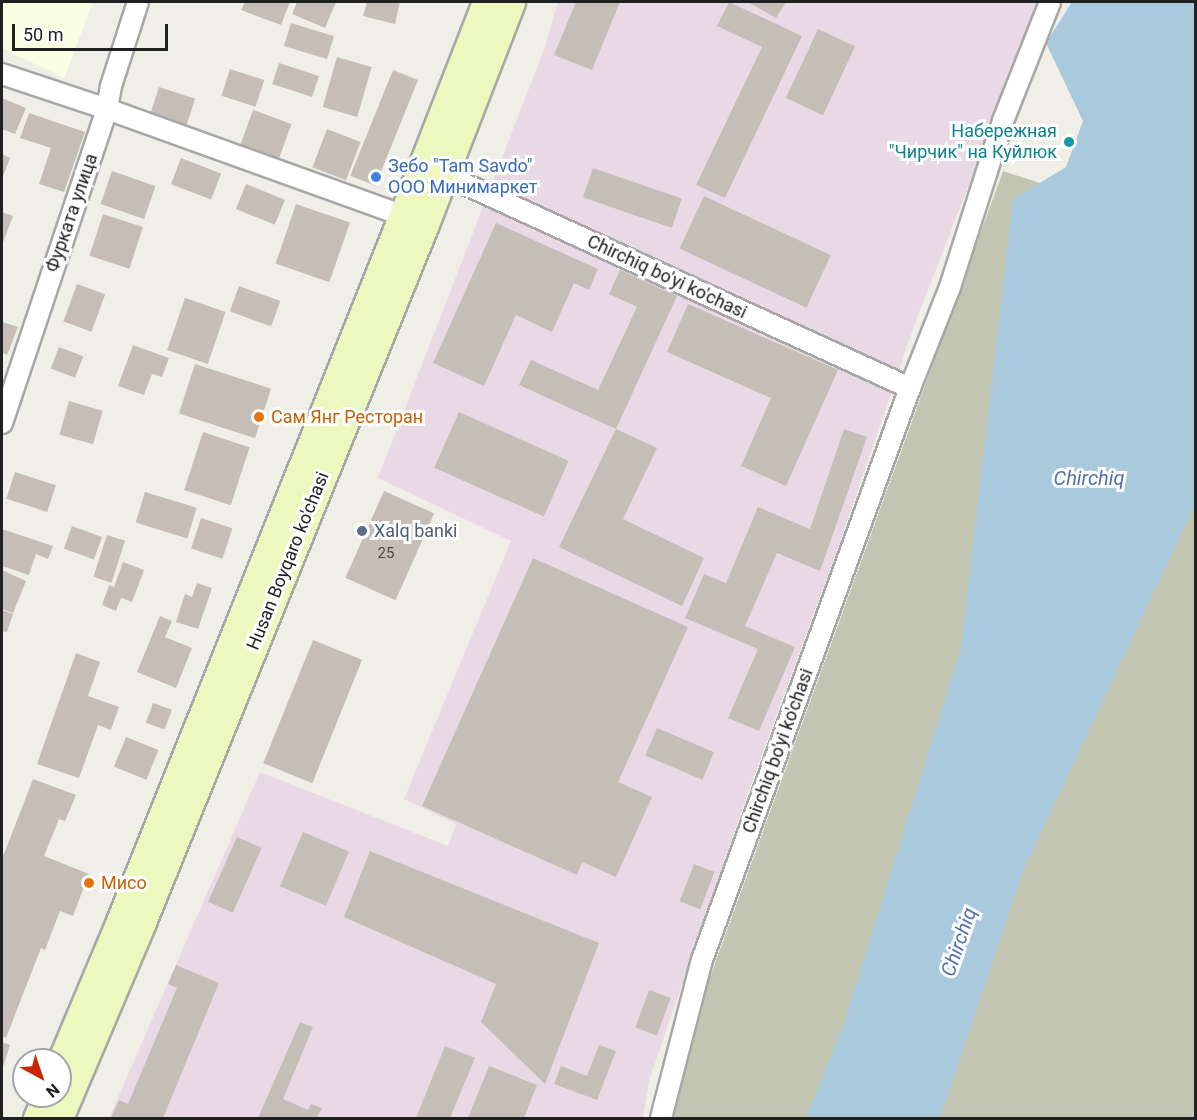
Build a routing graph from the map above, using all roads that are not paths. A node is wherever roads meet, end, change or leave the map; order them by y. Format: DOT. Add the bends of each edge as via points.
graph roads {
  1 [pos="138,2"];
  2 [pos="486,2"];
  3 [pos="511,2"];
  4 [pos="1050,2"];
  5 [pos="2,74"];
  6 [pos="107,109"];
  7 [pos="434,170"];
  8 [pos="414,220"];
  9 [pos="910,388"];
  10 [pos="2,423"];
  11 [pos="67,1048"];
  12 [pos="59,1119"];
  13 [pos="661,1119"];
  1 -- 6 [label="street, Фурката улица"];
  2 -- 7 [label="main road, Husan Boyqaro ko'chasi"];
  3 -- 7 [label="main road, Husan Boyqaro ko'chasi"];
  4 -- 9 [label="street, Chirchiq bo'yi ko'chasi" via="1004,121 950,287"];
  5 -- 6 [label="street"];
  6 -- 8 [label="street"];
  6 -- 10 [label="street, Фурката улица"];
  7 -- 8 [label="main road, Husan Boyqaro ko'chasi"];
  7 -- 9 [label="street, Chirchiq bo'yi ko'chasi"];
  8 -- 11 [label="main road, Husan Boyqaro ko'chasi"];
  8 -- 12 [label="main road, Husan Boyqaro ko'chasi" via="142,922"];
  9 -- 13 [label="street, Chirchiq bo'yi ko'chasi" via="702,960"];
}
